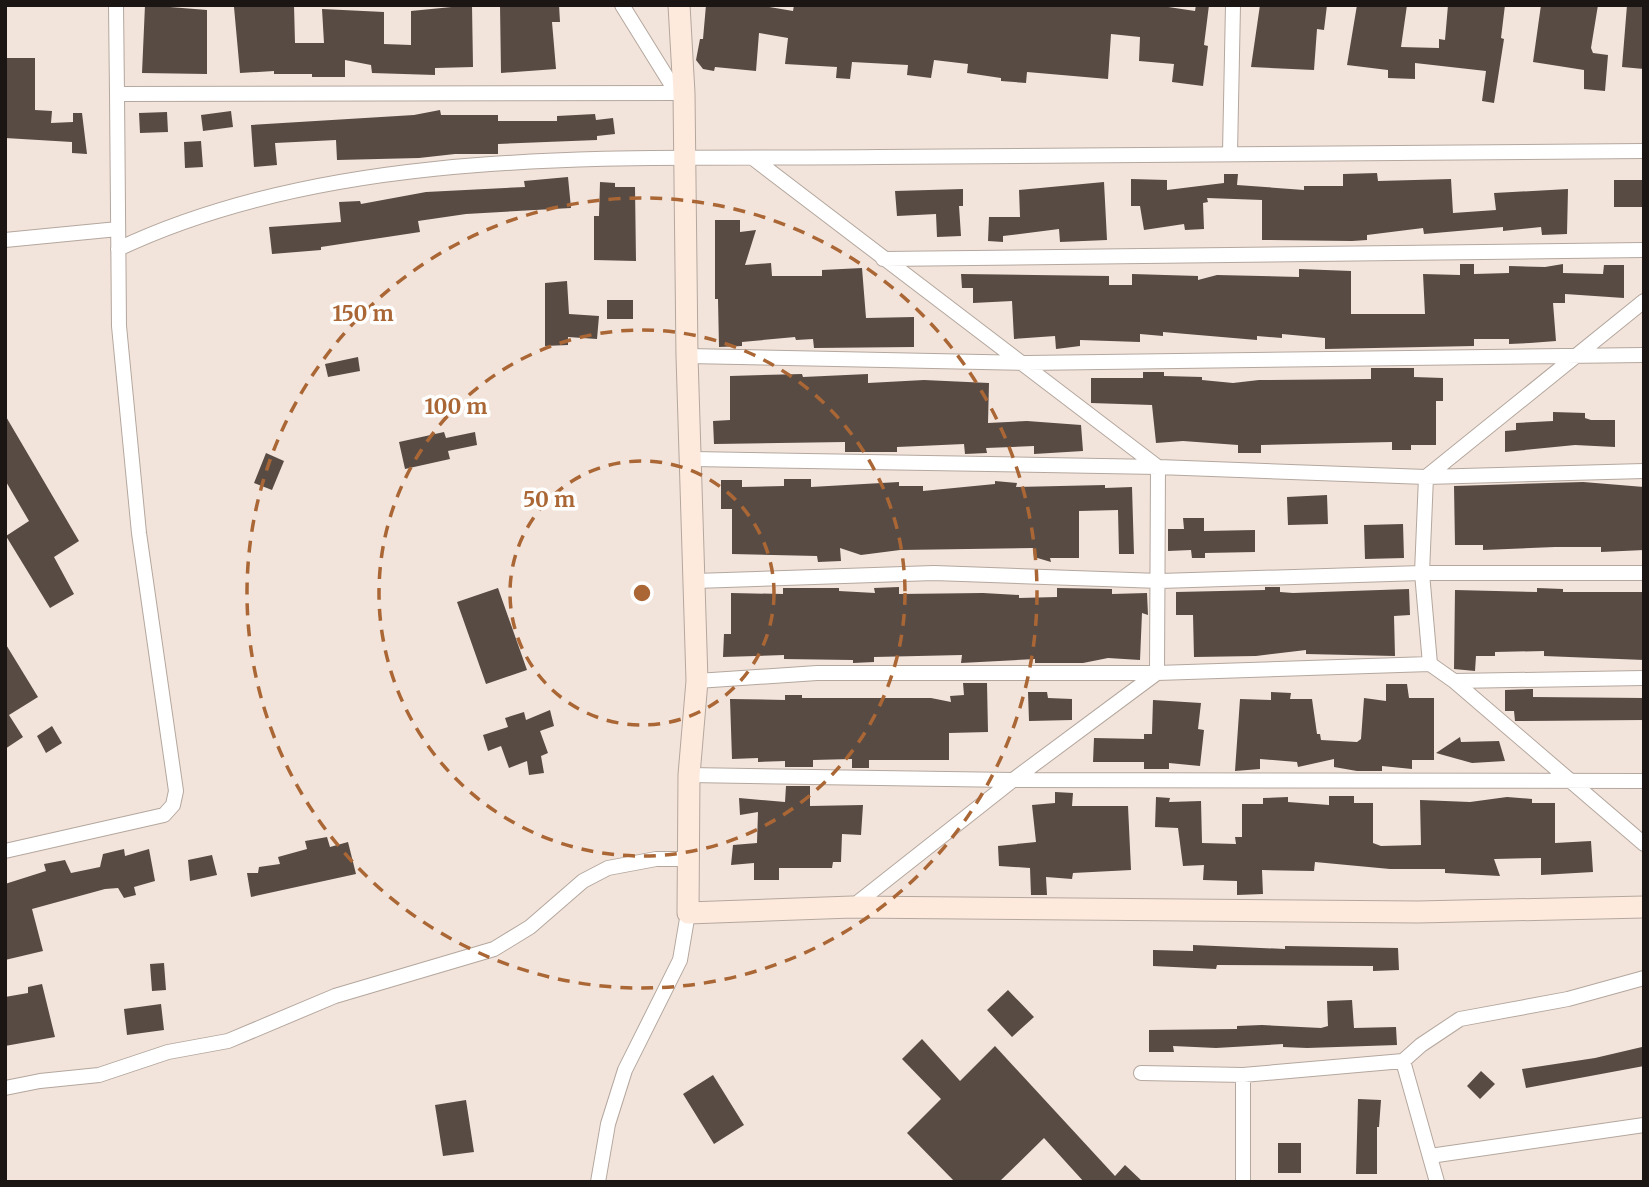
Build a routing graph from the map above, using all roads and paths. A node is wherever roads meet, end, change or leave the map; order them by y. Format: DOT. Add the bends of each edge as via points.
graph roads {
  1 [pos="116,5"];
  2 [pos="622,5"];
  3 [pos="679,5"];
  4 [pos="1233,5"];
  5 [pos="680,92"];
  6 [pos="117,94"];
  7 [pos="1644,151"];
  8 [pos="1230,153"];
  9 [pos="684,156"];
  10 [pos="754,159"];
  11 [pos="118,229"];
  12 [pos="5,240"];
  13 [pos="118,249"];
  14 [pos="1644,250"];
  15 [pos="883,259"];
  16 [pos="1644,301"];
  17 [pos="1578,354"];
  18 [pos="1644,355"];
  19 [pos="687,356"];
  20 [pos="1026,363"];
  21 [pos="692,459"];
  22 [pos="1158,467"];
  23 [pos="1644,471"];
  24 [pos="1426,477"];
  25 [pos="1422,573"];
  26 [pos="1644,573"];
  27 [pos="695,581"];
  28 [pos="1160,581"];
  29 [pos="1430,664"];
  30 [pos="1157,673"];
  31 [pos="1644,678"];
  32 [pos="697,681"];
  33 [pos="1454,681"];
  34 [pos="690,775"];
  35 [pos="1013,779"];
  36 [pos="1644,781"];
  37 [pos="1575,782"];
  38 [pos="1644,844"];
  39 [pos="5,851"];
  40 [pos="687,859"];
  41 [pos="852,907"];
  42 [pos="1644,907"];
  43 [pos="688,913"];
  44 [pos="1644,978"];
  45 [pos="1403,1061"];
  46 [pos="1142,1073"];
  47 [pos="1243,1075"];
  48 [pos="5,1088"];
  49 [pos="1644,1125"];
  50 [pos="1430,1156"];
  51 [pos="598,1182"];
  52 [pos="1244,1182"];
  53 [pos="1437,1182"];
  1 -- 6 [label="street"];
  2 -- 5 [label="street"];
  3 -- 5 [label="street"];
  4 -- 8 [label="street"];
  5 -- 6 [label="street"];
  5 -- 9 [label="street"];
  6 -- 11 [label="street"];
  7 -- 8 [label="street"];
  8 -- 10 [label="street"];
  9 -- 10 [label="street"];
  9 -- 13 [label="street" via="566,159 370,178 237,204 163,228"];
  9 -- 19 [label="street"];
  10 -- 15 [label="street"];
  11 -- 12 [label="street"];
  11 -- 13 [label="street"];
  13 -- 39 [label="street" via="119,326 139,533 176,791 164,815"];
  14 -- 15 [label="street"];
  15 -- 20 [label="street"];
  16 -- 17 [label="street"];
  17 -- 18 [label="street"];
  17 -- 20 [label="street"];
  17 -- 24 [label="street"];
  19 -- 20 [label="street"];
  19 -- 21 [label="street"];
  20 -- 22 [label="street"];
  21 -- 22 [label="street"];
  21 -- 27 [label="street"];
  22 -- 24 [label="street"];
  22 -- 28 [label="street"];
  23 -- 24 [label="street"];
  24 -- 25 [label="street"];
  25 -- 26 [label="street"];
  25 -- 28 [label="street"];
  25 -- 29 [label="street"];
  27 -- 28 [label="street" via="934,573"];
  27 -- 32 [label="street"];
  28 -- 30 [label="street"];
  29 -- 30 [label="street"];
  29 -- 33 [label="street"];
  30 -- 32 [label="street" via="817,673"];
  30 -- 35 [label="street"];
  31 -- 33 [label="street"];
  32 -- 34 [label="street"];
  33 -- 37 [label="street"];
  34 -- 35 [label="street"];
  34 -- 40 [label="street"];
  35 -- 37 [label="street"];
  35 -- 41 [label="street"];
  36 -- 37 [label="street"];
  37 -- 38 [label="street"];
  40 -- 43 [label="street"];
  40 -- 48 [label="street" via="656,859 608,868 583,881 530,927 494,949 335,996 228,1041 168,1052 99,1075"];
  41 -- 42 [label="street" via="1418,912"];
  41 -- 43 [label="street"];
  43 -- 51 [label="street" via="680,960 625,1070 608,1124"];
  44 -- 45 [label="street" via="1568,999 1460,1019"];
  45 -- 47 [label="street"];
  45 -- 50 [label="street"];
  46 -- 47 [label="street"];
  47 -- 52 [label="street"];
  49 -- 50 [label="street"];
  50 -- 53 [label="street"];
}
